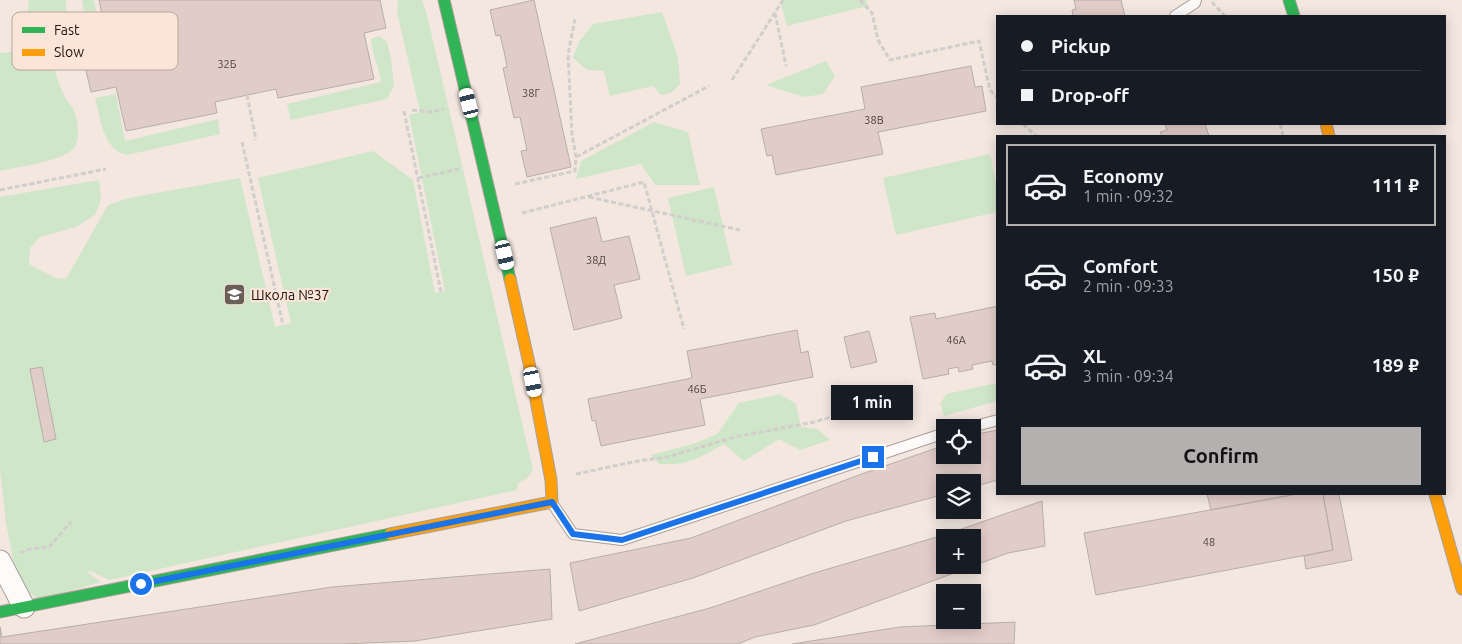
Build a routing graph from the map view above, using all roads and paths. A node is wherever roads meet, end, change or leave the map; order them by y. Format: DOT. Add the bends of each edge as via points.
graph roads {
  1 [pos="444,0"];
  2 [pos="783,0"];
  3 [pos="860,0"];
  4 [pos="1196,0"];
  5 [pos="1211,0"];
  6 [pos="1289,0"];
  7 [pos="775,12"];
  8 [pos="1177,15"];
  9 [pos="1224,15"];
  10 [pos="1294,15"];
  11 [pos="576,20"];
  12 [pos="786,66"];
  13 [pos="732,80"];
  14 [pos="709,86"];
  15 [pos="247,96"];
  16 [pos="996,96"];
  17 [pos="469,103"];
  18 [pos="412,110"];
  19 [pos="404,111"];
  20 [pos="1024,125"];
  21 [pos="1035,135"];
  22 [pos="256,140"];
  23 [pos="242,142"];
  24 [pos="576,157"];
  25 [pos="484,164"];
  26 [pos="106,169"];
  27 [pos="418,178"];
  28 [pos="490,189"];
  29 [pos="0,190"];
  30 [pos="586,196"];
  31 [pos="652,210"];
  32 [pos="497,219"];
  33 [pos="740,230"];
  34 [pos="441,292"];
  35 [pos="283,325"];
  36 [pos="684,329"];
  37 [pos="851,411"];
  38 [pos="996,421"];
  39 [pos="981,425"];
  40 [pos="936,436"];
  41 [pos="551,480"];
  42 [pos="1435,495"];
  43 [pos="552,502"];
  44 [pos="72,522"];
  45 [pos="8,558"];
  46 [pos="1462,588"];
  47 [pos="24,607"];
  48 [pos="0,612"];
  1 -- 17 [label="street"];
  2 -- 7 [label="path"];
  3 -- 16 [label="path" via="872,13 878,40 890,60 979,41 990,90"];
  4 -- 8 [label="lane"];
  5 -- 9 [label="path"];
  6 -- 10 [label="street"];
  7 -- 12 [label="path"];
  7 -- 13 [label="path"];
  11 -- 24 [label="path" via="568,54"];
  14 -- 24 [label="path"];
  15 -- 22 [label="path"];
  17 -- 18 [label="path" via="431,112"];
  17 -- 25 [label="street"];
  19 -- 27 [label="path"];
  20 -- 21 [label="path"];
  23 -- 35 [label="path"];
  24 -- 28 [label="path" via="575,171"];
  25 -- 27 [label="path"];
  25 -- 28 [label="street"];
  26 -- 29 [label="path"];
  27 -- 34 [label="path"];
  28 -- 32 [label="street"];
  30 -- 31 [label="path"];
  30 -- 31 [label="path" via="644,182"];
  30 -- 32 [label="path"];
  31 -- 33 [label="path"];
  31 -- 36 [label="path"];
  32 -- 41 [label="street"];
  37 -- 41 [label="path" via="814,422 735,437 667,457"];
  38 -- 39 [label="lane"];
  40 -- 43 [label="lane" via="622,540 573,534"];
  41 -- 43 [label="street"];
  42 -- 46 [label="street"];
  43 -- 47 [label="street"];
  44 -- 45 [label="path" via="49,547 29,549"];
  45 -- 47 [label="street"];
  47 -- 48 [label="street"];
}
